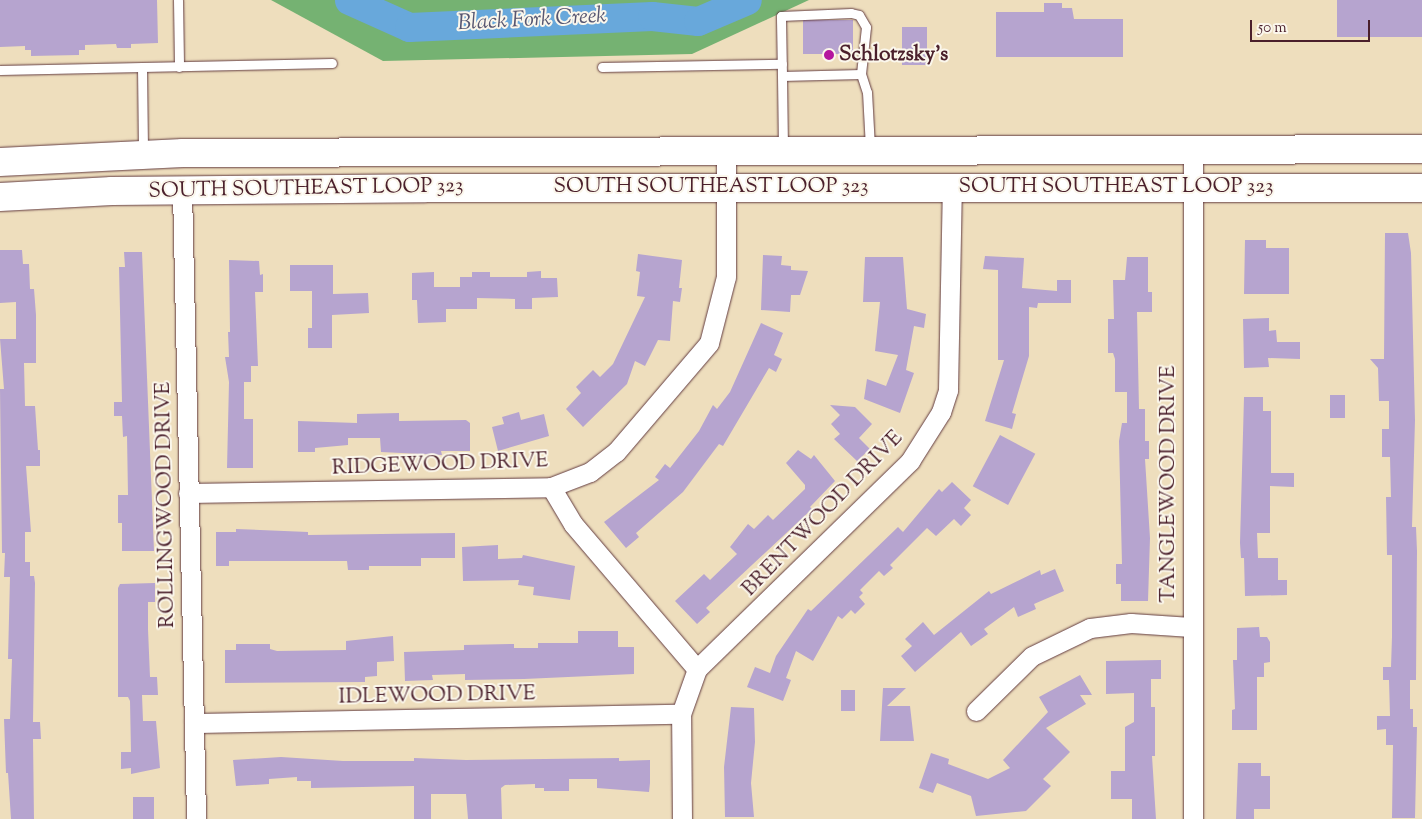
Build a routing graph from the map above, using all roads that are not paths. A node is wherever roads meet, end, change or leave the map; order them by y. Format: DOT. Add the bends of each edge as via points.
graph roads {
  1 [pos="178,0"];
  2 [pos="332,63"];
  3 [pos="782,64"];
  4 [pos="180,66"];
  5 [pos="142,67"];
  6 [pos="602,68"];
  7 [pos="0,70"];
  8 [pos="861,74"];
  9 [pos="782,76"];
  10 [pos="1422,149"];
  11 [pos="1193,150"];
  12 [pos="726,151"];
  13 [pos="783,151"];
  14 [pos="870,151"];
  15 [pos="143,154"];
  16 [pos="0,162"];
  17 [pos="1193,185"];
  18 [pos="727,186"];
  19 [pos="952,188"];
  20 [pos="1422,188"];
  21 [pos="182,190"];
  22 [pos="0,197"];
  23 [pos="551,487"];
  24 [pos="188,493"];
  25 [pos="1191,627"];
  26 [pos="697,669"];
  27 [pos="976,710"];
  28 [pos="681,714"];
  29 [pos="194,723"];
  30 [pos="196,819"];
  31 [pos="682,819"];
  32 [pos="1193,819"];
  1 -- 4 [label="lane"];
  2 -- 4 [label="lane"];
  3 -- 6 [label="lane"];
  3 -- 8 [label="lane" via="781,16 859,15 866,27"];
  3 -- 9 [label="lane"];
  4 -- 5 [label="lane"];
  5 -- 7 [label="lane"];
  5 -- 15 [label="lane"];
  8 -- 9 [label="lane"];
  8 -- 14 [label="lane" via="868,92"];
  9 -- 13 [label="lane"];
  10 -- 11 [label="highway, SOUTH SOUTHEAST LOOP 323"];
  11 -- 14 [label="highway, SOUTH SOUTHEAST LOOP 323"];
  11 -- 17 [label="street, TANGLEWOOD DRIVE"];
  12 -- 13 [label="highway, SOUTH SOUTHEAST LOOP 323"];
  12 -- 15 [label="highway, SOUTH SOUTHEAST LOOP 323"];
  12 -- 18 [label="street, RIDGEWOOD DRIVE"];
  13 -- 14 [label="highway, SOUTH SOUTHEAST LOOP 323"];
  15 -- 16 [label="highway, SOUTH SOUTHEAST LOOP 323"];
  17 -- 19 [label="highway, SOUTH SOUTHEAST LOOP 323"];
  17 -- 20 [label="highway, SOUTH SOUTHEAST LOOP 323"];
  17 -- 25 [label="street, TANGLEWOOD DRIVE"];
  18 -- 19 [label="highway, SOUTH SOUTHEAST LOOP 323"];
  18 -- 21 [label="highway, SOUTH SOUTHEAST LOOP 323"];
  18 -- 23 [label="street, RIDGEWOOD DRIVE" via="726,277 709,343 616,452 590,472"];
  19 -- 26 [label="street, BRENTWOOD DRIVE" via="948,390 929,435 903,468"];
  21 -- 22 [label="highway, SOUTH SOUTHEAST LOOP 323" via="55,192"];
  21 -- 24 [label="street, ROLLINGWOOD DRIVE"];
  23 -- 24 [label="street, RIDGEWOOD DRIVE"];
  23 -- 26 [label="street" via="573,524"];
  24 -- 29 [label="street, ROLLINGWOOD DRIVE"];
  25 -- 27 [label="street" via="1131,623 1090,628 1032,656"];
  25 -- 32 [label="street, TANGLEWOOD DRIVE"];
  26 -- 28 [label="street, BRENTWOOD DRIVE"];
  28 -- 29 [label="street, IDLEWOOD DRIVE"];
  28 -- 31 [label="street, BRENTWOOD DRIVE"];
  29 -- 30 [label="street, ROLLINGWOOD DRIVE"];
}
